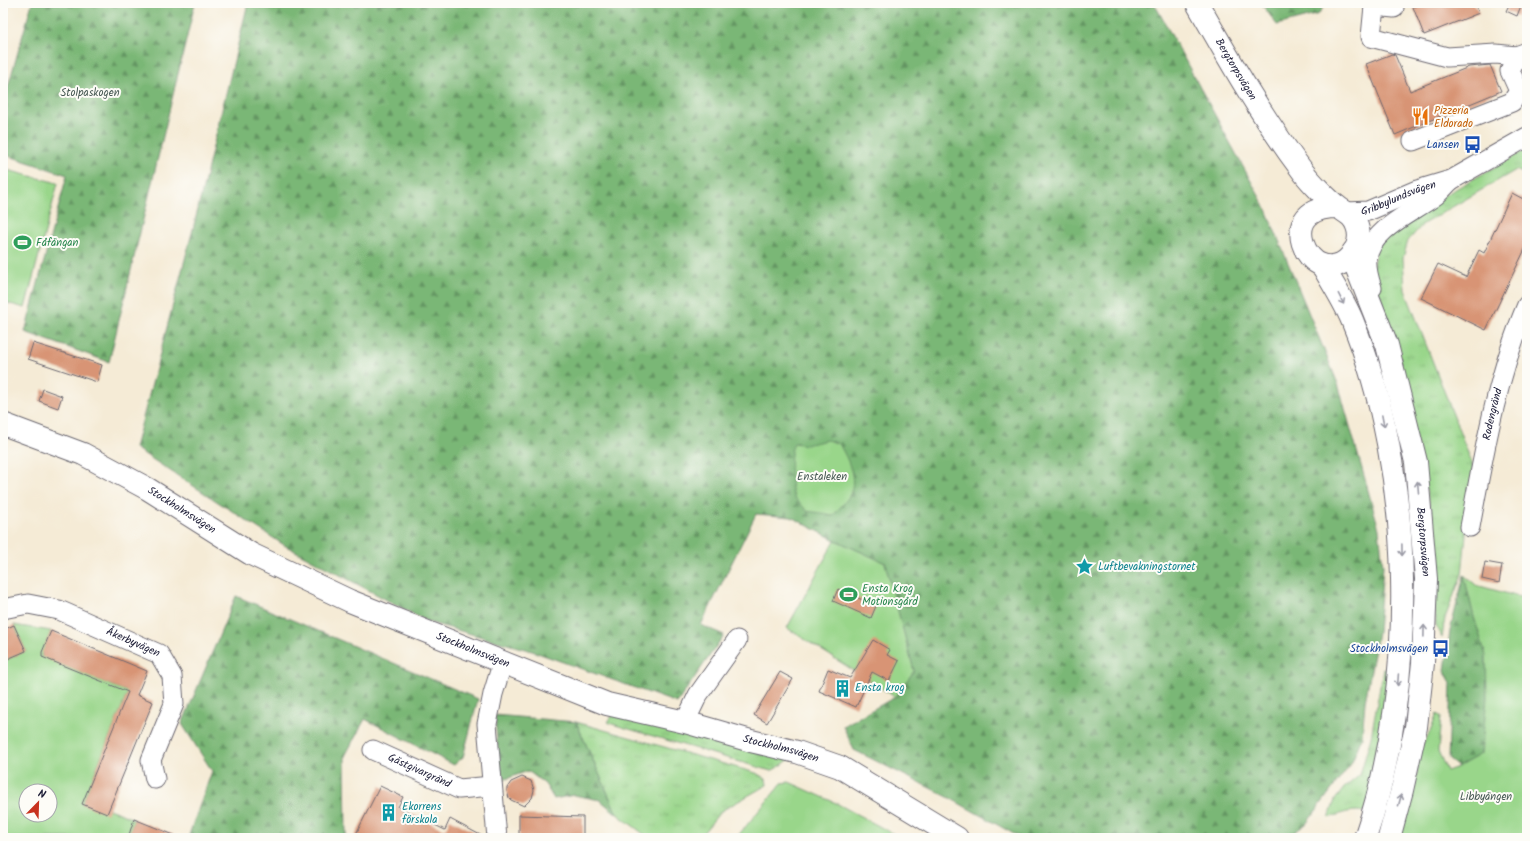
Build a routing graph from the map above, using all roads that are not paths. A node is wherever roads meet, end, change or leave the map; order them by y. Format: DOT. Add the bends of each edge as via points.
graph roads {
  1 [pos="1197,3"];
  2 [pos="1394,8"];
  3 [pos="1521,54"];
  4 [pos="1276,134"];
  5 [pos="1527,137"];
  6 [pos="1413,141"];
  7 [pos="1450,180"];
  8 [pos="1342,210"];
  9 [pos="1308,215"];
  10 [pos="1355,248"];
  11 [pos="1322,265"];
  12 [pos="1527,305"];
  13 [pos="1387,345"];
  14 [pos="3,424"];
  15 [pos="1470,527"];
  16 [pos="3,608"];
  17 [pos="737,640"];
  18 [pos="503,661"];
  19 [pos="685,722"];
  20 [pos="373,750"];
  21 [pos="155,779"];
  22 [pos="492,786"];
  23 [pos="497,838"];
  24 [pos="957,838"];
  25 [pos="1364,838"];
  26 [pos="1390,838"];
  1 -- 4 [label="main road, Bergtorpsvägen" via="1232,66"];
  2 -- 3 [label="street" via="1374,6 1371,37 1447,57"];
  3 -- 6 [label="street" via="1510,71 1520,91 1512,102"];
  4 -- 8 [label="main road, Bergtorpsvägen" via="1305,174"];
  4 -- 9 [label="main road, Bergtorpsvägen" via="1305,198"];
  5 -- 7 [label="street, Gribbylundsvägen"];
  7 -- 8 [label="street, Gribbylundsvägen" via="1417,190 1368,211"];
  7 -- 10 [label="street, Gribbylundsvägen" via="1370,226"];
  7 -- 13 [label="street" via="1435,196 1410,210 1378,236 1371,246 1366,260"];
  8 -- 9 [label="main road" via="1327,207"];
  8 -- 10 [label="main road, Bergtorpsvägen" via="1357,226"];
  9 -- 11 [label="main road, Bergtorpsvägen" via="1301,233 1303,245 1313,260"];
  10 -- 11 [label="main road" via="1344,262 1334,266"];
  10 -- 13 [label="main road, Bergtorpsvägen" via="1357,269"];
  11 -- 25 [label="main road, Bergtorpsvägen, one-way" via="1352,320 1377,391 1392,467 1402,546 1397,695 1386,761"];
  12 -- 15 [label="street, Rodengränd" via="1515,332 1493,412"];
  26 -- 13 [label="main road, Bergtorpsvägen, one-way" via="1416,727 1423,663 1426,579 1416,462"];
  14 -- 18 [label="main road, Stockholmsvägen" via="83,454 148,489 258,557 350,601"];
  16 -- 21 [label="street, Åkerbyvägen" via="28,604 59,610 159,654 172,676 174,704 151,760"];
  17 -- 19 [label="street" via="698,695"];
  18 -- 19 [label="main road, Stockholmsvägen" via="607,704"];
  18 -- 22 [label="street" via="487,724"];
  19 -- 24 [label="main road, Stockholmsvägen" via="797,752 840,767"];
  20 -- 22 [label="street, Gästgivargränd" via="459,789"];
  22 -- 23 [label="street"];
}
